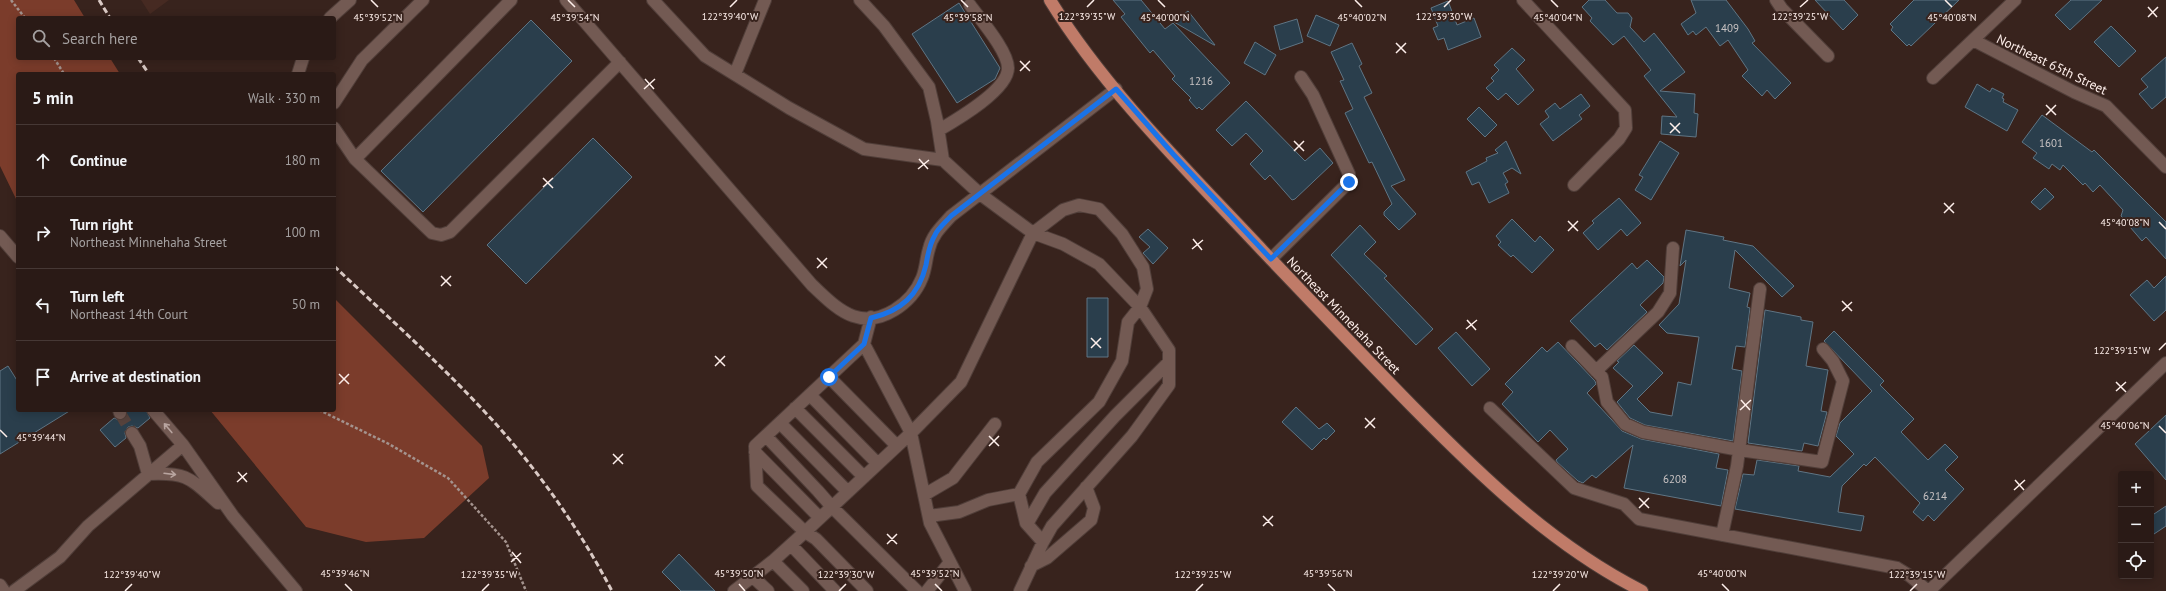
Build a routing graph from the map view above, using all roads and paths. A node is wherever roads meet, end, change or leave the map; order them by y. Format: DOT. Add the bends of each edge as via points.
graph roads {
  1 [pos="11,0"];
  2 [pos="350,0"];
  3 [pos="423,0"];
  4 [pos="511,0"];
  5 [pos="566,0"];
  6 [pos="653,0"];
  7 [pos="765,0"];
  8 [pos="860,0"];
  9 [pos="1050,0"];
  10 [pos="1523,0"];
  11 [pos="1776,0"];
  12 [pos="2015,0"];
  13 [pos="970,5"];
  14 [pos="24,16"];
  15 [pos="332,16"];
  16 [pos="1973,40"];
  17 [pos="1828,56"];
  18 [pos="55,60"];
  19 [pos="302,60"];
  20 [pos="620,62"];
  21 [pos="63,72"];
  22 [pos="299,72"];
  23 [pos="735,74"];
  24 [pos="1301,77"];
  25 [pos="1933,78"];
  26 [pos="1116,89"];
  27 [pos="336,100"];
  28 [pos="939,130"];
  29 [pos="336,131"];
  30 [pos="355,159"];
  31 [pos="943,160"];
  32 [pos="2166,167"];
  33 [pos="1574,185"];
  34 [pos="980,194"];
  35 [pos="1033,233"];
  36 [pos="0,236"];
  37 [pos="1673,248"];
  38 [pos="16,255"];
  39 [pos="1271,259"];
  40 [pos="1760,289"];
  41 [pos="1140,307"];
  42 [pos="871,318"];
  43 [pos="864,344"];
  44 [pos="1572,346"];
  45 [pos="1823,349"];
  46 [pos="1169,362"];
  47 [pos="2166,363"];
  48 [pos="1596,371"];
  49 [pos="829,377"];
  50 [pos="810,395"];
  51 [pos="795,408"];
  52 [pos="1490,408"];
  53 [pos="155,412"];
  54 [pos="323,412"];
  55 [pos="780,423"];
  56 [pos="995,424"];
  57 [pos="132,433"];
  58 [pos="911,433"];
  59 [pos="766,436"];
  60 [pos="183,445"];
  61 [pos="897,446"];
  62 [pos="1740,450"];
  63 [pos="755,452"];
  64 [pos="878,464"];
  65 [pos="148,474"];
  66 [pos="864,477"];
  67 [pos="1086,487"];
  68 [pos="848,492"];
  69 [pos="1019,494"];
  70 [pos="924,495"];
  71 [pos="832,507"];
  72 [pos="233,516"];
  73 [pos="929,516"];
  74 [pos="820,518"];
  75 [pos="1027,524"];
  76 [pos="805,532"];
  77 [pos="1722,535"];
  78 [pos="1043,542"];
  79 [pos="791,545"];
  80 [pos="773,561"];
  81 [pos="950,562"];
  82 [pos="1032,566"];
  83 [pos="752,576"];
  84 [pos="0,585"];
  85 [pos="736,590"];
  86 [pos="4,591"];
  87 [pos="14,591"];
  88 [pos="296,591"];
  89 [pos="526,591"];
  90 [pos="768,591"];
  91 [pos="803,591"];
  92 [pos="835,591"];
  93 [pos="867,591"];
  94 [pos="917,591"];
  95 [pos="927,591"];
  96 [pos="965,591"];
  97 [pos="1020,591"];
  98 [pos="1642,591"];
  99 [pos="1928,591"];
  1 -- 14 [label="path"];
  2 -- 15 [label="street"];
  3 -- 27 [label="street" via="362,60"];
  4 -- 30 [label="street"];
  5 -- 20 [label="street"];
  6 -- 23 [label="street" via="705,56"];
  7 -- 23 [label="street"];
  8 -- 28 [label="street" via="884,26 928,87"];
  9 -- 26 [label="main road, Northeast Minnehaha Street"];
  10 -- 33 [label="street" via="1625,110 1626,128 1619,139"];
  11 -- 17 [label="street"];
  12 -- 16 [label="street"];
  13 -- 28 [label="street" via="1002,51 1008,67 1006,78 966,115"];
  16 -- 25 [label="street"];
  16 -- 32 [label="street, Northeast 65th Street" via="2106,106"];
  18 -- 21 [label="path"];
  19 -- 22 [label="street"];
  20 -- 30 [label="street" via="450,232 441,235 432,233"];
  20 -- 42 [label="street" via="812,285 835,306 854,317"];
  23 -- 31 [label="street" via="789,108 864,149"];
  24 -- 39 [label="street" via="1313,95 1349,174 1349,182"];
  26 -- 34 [label="street"];
  26 -- 39 [label="main road, Northeast Minnehaha Street"];
  28 -- 31 [label="street"];
  29 -- 30 [label="street"];
  31 -- 34 [label="street"];
  34 -- 35 [label="street"];
  34 -- 42 [label="street" via="951,216 935,234 929,247 923,278 915,293 903,305 888,314"];
  35 -- 41 [label="street" via="1063,244 1099,264"];
  35 -- 41 [label="street" via="1063,210 1079,206 1099,209 1122,234 1143,267 1147,289"];
  35 -- 58 [label="street" via="961,382"];
  36 -- 38 [label="street"];
  37 -- 48 [label="street" via="1670,293 1658,312"];
  39 -- 98 [label="main road, Northeast Minnehaha Street" via="1367,360 1487,479 1551,534 1585,559"];
  40 -- 62 [label="street"];
  41 -- 46 [label="street" via="1169,350"];
  41 -- 69 [label="street" via="1128,322 1122,361 1099,402 1037,462"];
  42 -- 43 [label="street"];
  43 -- 49 [label="street"];
  43 -- 58 [label="street"];
  44 -- 48 [label="street"];
  45 -- 62 [label="street" via="1833,361 1843,381 1822,462"];
  46 -- 67 [label="street" via="1169,386 1132,436"];
  46 -- 75 [label="street" via="1115,416 1045,493"];
  47 -- 99 [label="street"];
  48 -- 62 [label="street" via="1602,377 1607,402 1625,424 1643,432"];
  49 -- 50 [label="street"];
  49 -- 61 [label="street"];
  50 -- 51 [label="street"];
  50 -- 64 [label="street"];
  51 -- 55 [label="street"];
  51 -- 66 [label="street"];
  52 -- 77 [label="street" via="1574,488 1624,504 1639,519"];
  60 -- 53 [label="street, one-way"];
  54 -- 89 [label="path" via="387,443 448,478 506,542"];
  55 -- 59 [label="street"];
  55 -- 68 [label="street"];
  56 -- 70 [label="street" via="953,478"];
  57 -- 65 [label="street" via="140,446"];
  58 -- 61 [label="street"];
  58 -- 70 [label="street"];
  59 -- 63 [label="street" via="755,446"];
  59 -- 71 [label="street"];
  60 -- 65 [label="street"];
  60 -- 72 [label="street"];
  61 -- 64 [label="street"];
  62 -- 77 [label="street"];
  63 -- 74 [label="street"];
  63 -- 76 [label="street" via="757,486"];
  64 -- 66 [label="street"];
  65 -- 72 [label="street, one-way" via="169,473 190,478"];
  65 -- 87 [label="street" via="88,526 60,557"];
  66 -- 68 [label="street"];
  67 -- 78 [label="street" via="1052,526"];
  67 -- 82 [label="street" via="1094,508 1091,520 1047,558"];
  68 -- 71 [label="street"];
  69 -- 73 [label="street" via="988,500 958,512"];
  69 -- 75 [label="street"];
  70 -- 73 [label="street"];
  71 -- 74 [label="street"];
  71 -- 94 [label="street"];
  72 -- 88 [label="street"];
  73 -- 81 [label="street"];
  74 -- 76 [label="street"];
  75 -- 78 [label="street"];
  76 -- 79 [label="street"];
  76 -- 93 [label="street" via="816,539"];
  77 -- 99 [label="street" via="1897,568"];
  78 -- 82 [label="street"];
  79 -- 80 [label="street"];
  79 -- 92 [label="street"];
  80 -- 83 [label="street"];
  80 -- 91 [label="street"];
  81 -- 95 [label="street"];
  81 -- 96 [label="street"];
  82 -- 97 [label="street"];
  83 -- 85 [label="street"];
  83 -- 90 [label="street"];
  84 -- 86 [label="street"];
}
